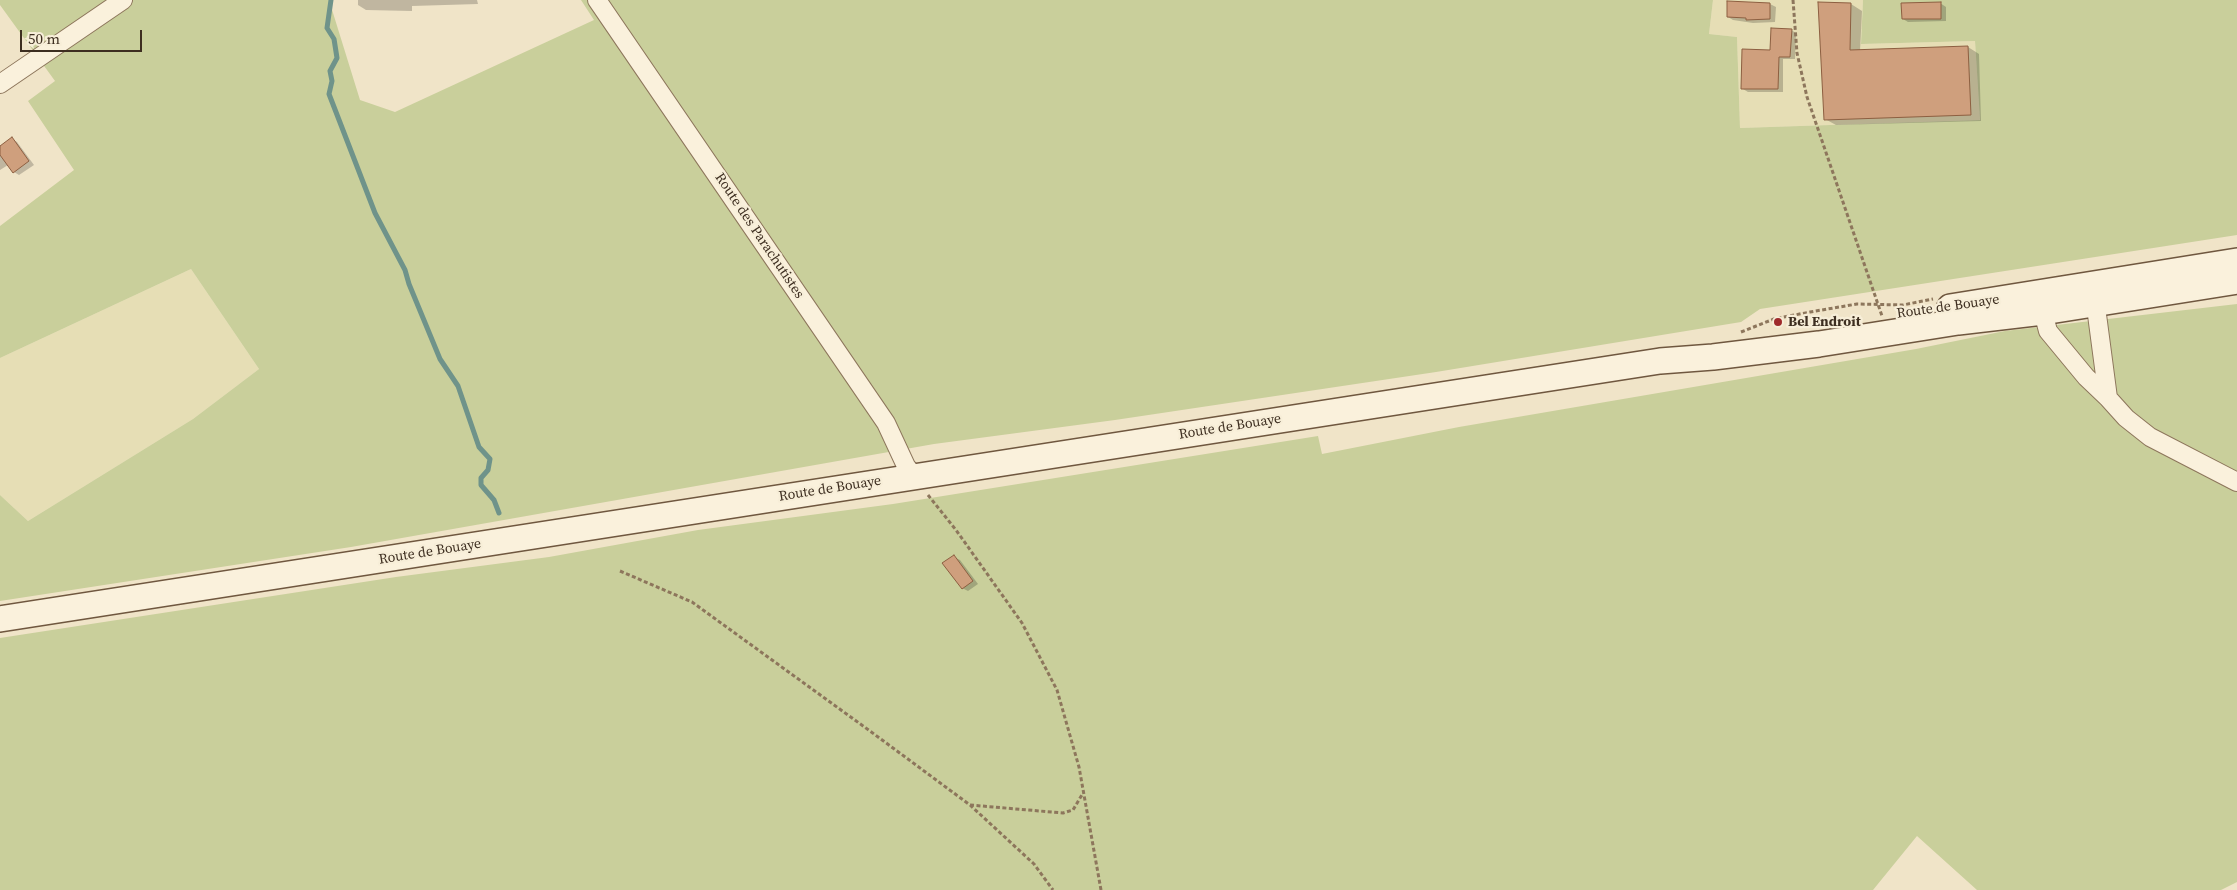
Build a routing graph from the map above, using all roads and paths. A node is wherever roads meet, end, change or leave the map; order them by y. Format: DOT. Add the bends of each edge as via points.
graph roads {
  1 [pos="122,0"];
  2 [pos="597,0"];
  3 [pos="1793,0"];
  4 [pos="0,84"];
  5 [pos="2237,262"];
  6 [pos="2237,281"];
  7 [pos="2089,292"];
  8 [pos="2043,312"];
  9 [pos="1882,317"];
  10 [pos="1660,361"];
  11 [pos="2108,398"];
  12 [pos="2237,482"];
  13 [pos="919,483"];
  14 [pos="620,572"];
  15 [pos="0,619"];
  16 [pos="1084,793"];
  17 [pos="970,805"];
  18 [pos="1052,890"];
  19 [pos="1100,890"];
  1 -- 4 [label="street"];
  2 -- 13 [label="street, Route des Parachutistes" via="886,423 906,466"];
  3 -- 9 [label="path" via="1797,53 1807,97"];
  5 -- 7 [label="main road, Route de Bouaye"];
  6 -- 7 [label="main road, Route de Bouaye"];
  7 -- 8 [label="main road, Route de Bouaye"];
  7 -- 9 [label="main road, Route de Bouaye"];
  7 -- 11 [label="street"];
  8 -- 10 [label="main road, Route de Bouaye" via="1810,345"];
  8 -- 11 [label="street" via="2048,332"];
  9 -- 10 [label="main road, Route de Bouaye" via="1718,346"];
  10 -- 13 [label="main road, Route de Bouaye"];
  11 -- 12 [label="street" via="2150,437"];
  13 -- 15 [label="main road, Route de Bouaye"];
  13 -- 16 [label="path" via="1022,623 1057,690"];
  14 -- 17 [label="path" via="692,602"];
  16 -- 17 [label="path" via="1072,810 1063,813"];
  16 -- 19 [label="path"];
  17 -- 18 [label="path" via="1034,864"];
}
